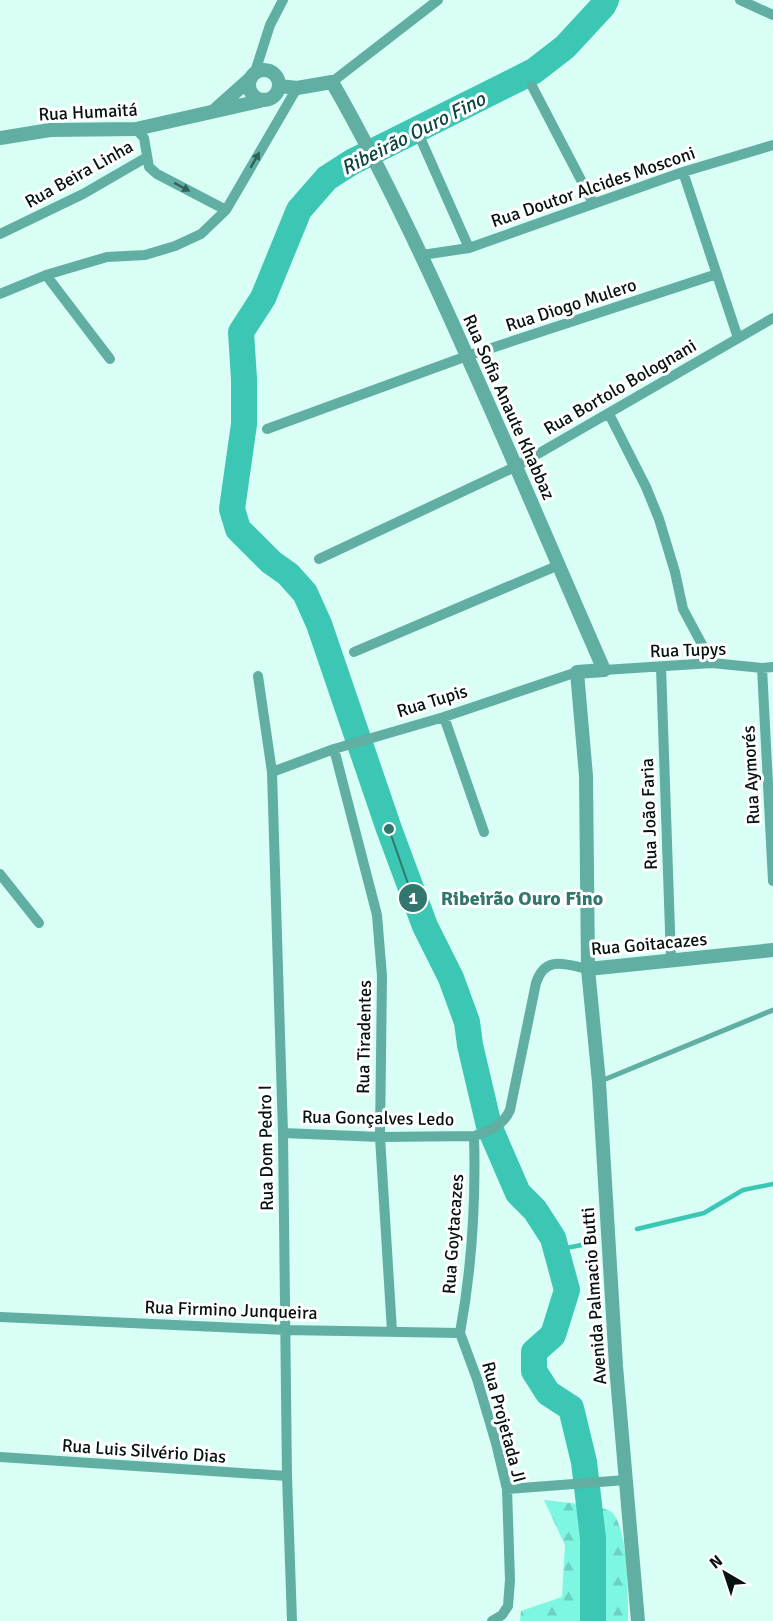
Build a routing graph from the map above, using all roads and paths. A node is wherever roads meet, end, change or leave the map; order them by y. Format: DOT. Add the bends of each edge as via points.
graph roads {
  1 [pos="283,0"];
  2 [pos="438,0"];
  3 [pos="740,0"];
  4 [pos="773,15"];
  5 [pos="253,75"];
  6 [pos="332,82"];
  7 [pos="532,86"];
  8 [pos="280,87"];
  9 [pos="297,88"];
  10 [pos="260,100"];
  11 [pos="212,112"];
  12 [pos="136,129"];
  13 [pos="0,138"];
  14 [pos="422,142"];
  15 [pos="773,145"];
  16 [pos="147,157"];
  17 [pos="683,172"];
  18 [pos="593,203"];
  19 [pos="226,210"];
  20 [pos="0,234"];
  21 [pos="469,248"];
  22 [pos="422,255"];
  23 [pos="717,274"];
  24 [pos="46,275"];
  25 [pos="0,294"];
  26 [pos="773,318"];
  27 [pos="738,338"];
  28 [pos="467,356"];
  29 [pos="110,359"];
  30 [pos="609,414"];
  31 [pos="267,429"];
  32 [pos="517,466"];
  33 [pos="319,559"];
  34 [pos="559,565"];
  35 [pos="354,652"];
  36 [pos="712,663"];
  37 [pos="661,667"];
  38 [pos="768,667"];
  39 [pos="604,670"];
  40 [pos="577,672"];
  41 [pos="258,676"];
  42 [pos="444,717"];
  43 [pos="334,749"];
  44 [pos="272,772"];
  45 [pos="484,832"];
  46 [pos="0,874"];
  47 [pos="773,881"];
  48 [pos="39,923"];
  49 [pos="773,951"];
  50 [pos="671,960"];
  51 [pos="588,969"];
  52 [pos="773,1010"];
  53 [pos="599,1082"];
  54 [pos="283,1133"];
  55 [pos="479,1134"];
  56 [pos="380,1137"];
  57 [pos="0,1317"];
  58 [pos="285,1330"];
  59 [pos="392,1331"];
  60 [pos="460,1334"];
  61 [pos="0,1457"];
  62 [pos="287,1476"];
  63 [pos="626,1480"];
  64 [pos="507,1489"];
  65 [pos="292,1621"];
  66 [pos="492,1621"];
  67 [pos="638,1621"];
  1 -- 5 [label="street"];
  2 -- 6 [label="street"];
  3 -- 4 [label="street"];
  5 -- 8 [label="street" via="269,70"];
  5 -- 10 [label="street" via="250,91"];
  5 -- 11 [label="street, Rua Humaitá"];
  6 -- 9 [label="street"];
  6 -- 22 [label="street, Rua Sofia Anaute Khabbaz"];
  7 -- 18 [label="street"];
  8 -- 9 [label="street"];
  8 -- 10 [label="street, Rua Humaitá" via="273,98"];
  19 -- 9 [label="street, one-way"];
  10 -- 11 [label="street, Rua Humaitá"];
  11 -- 12 [label="street, Rua Humaitá"];
  12 -- 13 [label="street, Rua Humaitá" via="50,130"];
  12 -- 16 [label="street, Rua Beira Linha" via="144,138"];
  14 -- 21 [label="street"];
  15 -- 17 [label="street, Rua Doutor Alcides Mosconi"];
  16 -- 19 [label="street, one-way" via="149,167 157,174"];
  16 -- 20 [label="street, Rua Beira Linha" via="83,194"];
  17 -- 18 [label="street, Rua Doutor Alcides Mosconi"];
  17 -- 23 [label="street"];
  18 -- 21 [label="street, Rua Doutor Alcides Mosconi"];
  19 -- 24 [label="street" via="201,234 175,246 145,255 107,257"];
  21 -- 22 [label="street, Rua Doutor Alcides Mosconi"];
  22 -- 28 [label="street, Rua Sofia Anaute Khabbaz"];
  23 -- 27 [label="street"];
  23 -- 28 [label="street, Rua Diogo Mulero"];
  24 -- 25 [label="street"];
  24 -- 29 [label="street"];
  26 -- 27 [label="street, Rua Bortolo Bolognani"];
  27 -- 30 [label="street, Rua Bortolo Bolognani"];
  28 -- 31 [label="street, Rua Diogo Mulero"];
  28 -- 32 [label="street, Rua Sofia Anaute Khabbaz"];
  30 -- 32 [label="street, Rua Bortolo Bolognani"];
  30 -- 36 [label="street" via="646,487 675,572 683,609"];
  32 -- 33 [label="street, Rua Bortolo Bolognani"];
  32 -- 34 [label="street, Rua Sofia Anaute Khabbaz"];
  34 -- 35 [label="street"];
  34 -- 39 [label="street, Rua Sofia Anaute Khabbaz"];
  36 -- 37 [label="street, Rua Tupys"];
  36 -- 38 [label="street, Rua Tupys"];
  37 -- 39 [label="street, Rua Tupys"];
  37 -- 50 [label="street, Rua João Faria"];
  38 -- 47 [label="street, Rua Aymorés"];
  39 -- 40 [label="street, Rua Tupis"];
  40 -- 42 [label="street, Rua Tupis"];
  40 -- 51 [label="street, Avenida Palmacio Butti" via="586,777"];
  41 -- 44 [label="street, Rua Dom Pedro I"];
  42 -- 43 [label="street, Rua Tupis"];
  42 -- 45 [label="street"];
  43 -- 44 [label="street, Rua Tupis"];
  43 -- 56 [label="street, Rua Tiradentes" via="377,915 382,976"];
  44 -- 54 [label="street, Rua Dom Pedro I"];
  46 -- 48 [label="street"];
  49 -- 50 [label="street, Rua Goitacazes"];
  50 -- 51 [label="street, Rua Goitacazes"];
  51 -- 53 [label="street, Avenida Palmacio Butti"];
  51 -- 55 [label="street, Rua Goitacazes" via="553,963 543,968 506,1120"];
  52 -- 53 [label="lane"];
  53 -- 63 [label="street, Avenida Palmacio Butti"];
  54 -- 56 [label="street, Rua Gonçalves Ledo"];
  54 -- 58 [label="street, Rua Dom Pedro I"];
  55 -- 56 [label="street, Rua Gonçalves Ledo"];
  55 -- 60 [label="street, Rua Goytacazes" via="469,1282"];
  56 -- 59 [label="street, Rua Tiradentes"];
  57 -- 58 [label="street, Rua Firmino Junqueira"];
  58 -- 59 [label="street, Rua Firmino Junqueira"];
  58 -- 62 [label="street, Rua Dom Pedro I"];
  59 -- 60 [label="street, Rua Firmino Junqueira"];
  60 -- 64 [label="street, Rua Projetada JI" via="477,1378"];
  61 -- 62 [label="street, Rua Luis Silvério Dias"];
  62 -- 65 [label="street, Rua Dom Pedro I"];
  63 -- 64 [label="street"];
  63 -- 67 [label="street, Avenida Palmacio Butti"];
  64 -- 66 [label="street, Rua Projetada JI" via="508,1606"];
}
